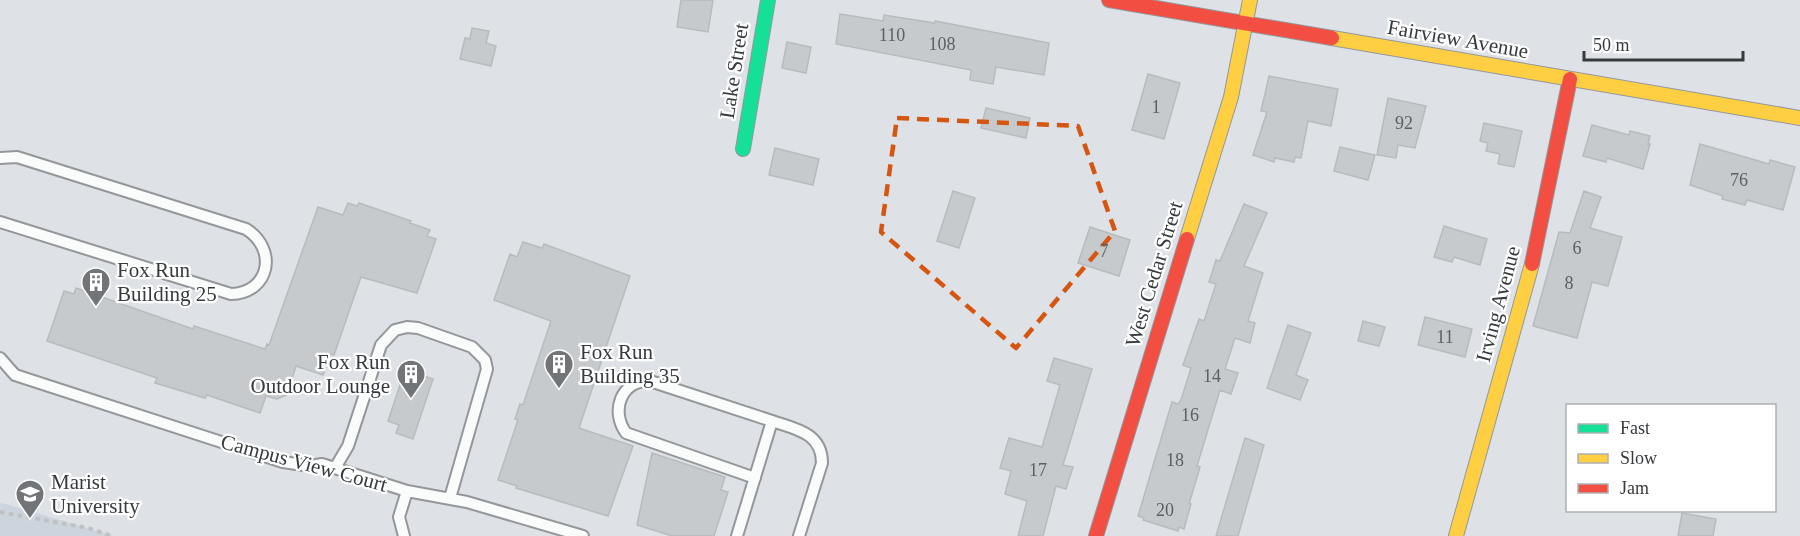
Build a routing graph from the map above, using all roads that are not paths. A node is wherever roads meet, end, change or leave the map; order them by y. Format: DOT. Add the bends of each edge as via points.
graph roads {
  1 [pos="768,0"];
  2 [pos="1109,0"];
  3 [pos="1250,0"];
  4 [pos="1247,24"];
  5 [pos="1570,79"];
  6 [pos="1800,118"];
  7 [pos="744,149"];
  8 [pos="0,158"];
  9 [pos="0,222"];
  10 [pos="0,358"];
  11 [pos="772,422"];
  12 [pos="335,468"];
  13 [pos="755,478"];
  14 [pos="407,491"];
  15 [pos="450,498"];
  16 [pos="404,536"];
  17 [pos="583,536"];
  18 [pos="737,536"];
  19 [pos="799,536"];
  20 [pos="1096,536"];
  21 [pos="1456,536"];
  1 -- 7 [label="street, Lake Street"];
  2 -- 4 [label="street, Fairview Avenue"];
  3 -- 4 [label="street, West Cedar Street"];
  4 -- 5 [label="street, Fairview Avenue"];
  4 -- 20 [label="street, West Cedar Street" via="1231,97"];
  5 -- 6 [label="street, Fairview Avenue"];
  5 -- 21 [label="street, Irving Avenue" via="1531,268"];
  8 -- 9 [label="lane" via="17,156 246,229 264,246 267,261 255,288 231,294"];
  10 -- 12 [label="lane, Campus View Court" via="15,375 283,462"];
  11 -- 13 [label="lane"];
  11 -- 13 [label="lane" via="650,381 632,385 620,402 617,413 626,433"];
  11 -- 19 [label="lane" via="811,436 822,452"];
  12 -- 14 [label="lane, Campus View Court"];
  12 -- 15 [label="lane" via="348,446 381,345 395,330 418,328 472,347 485,360 487,369"];
  13 -- 18 [label="lane"];
  14 -- 15 [label="lane, Campus View Court"];
  14 -- 16 [label="lane" via="399,517"];
  15 -- 17 [label="lane, Campus View Court"];
}
